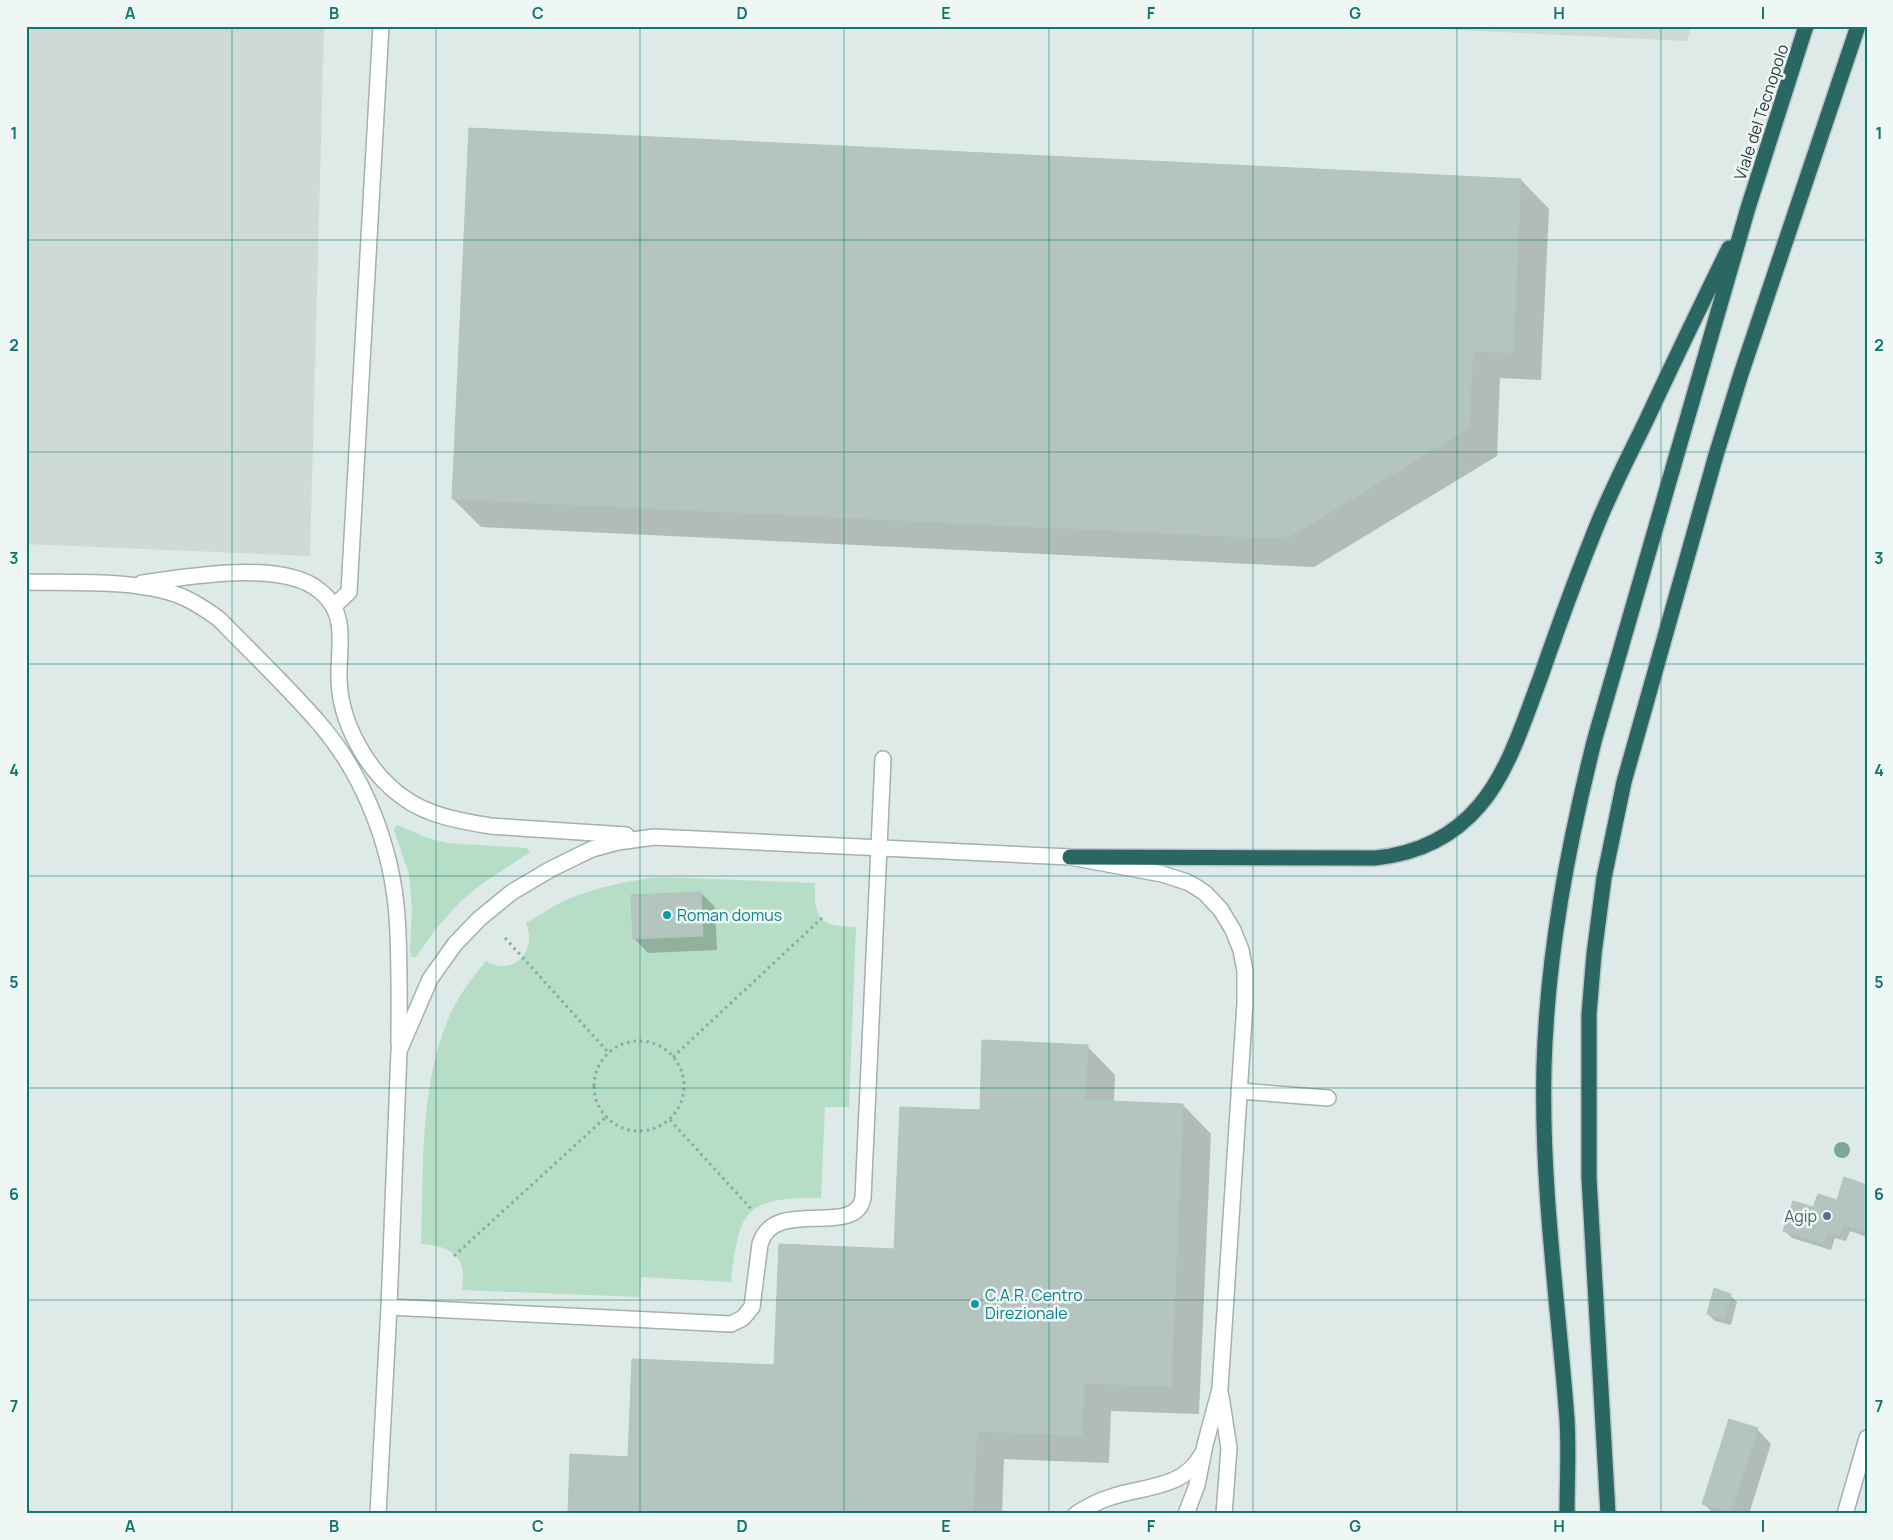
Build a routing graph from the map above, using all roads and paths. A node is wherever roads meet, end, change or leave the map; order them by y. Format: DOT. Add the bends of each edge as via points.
graph roads {
  1 [pos="382,26"];
  2 [pos="1806,26"];
  3 [pos="1858,26"];
  4 [pos="1748,208"];
  5 [pos="26,582"];
  6 [pos="128,585"];
  7 [pos="334,606"];
  8 [pos="883,759"];
  9 [pos="654,837"];
  10 [pos="878,848"];
  11 [pos="1070,857"];
  12 [pos="822,918"];
  13 [pos="505,938"];
  14 [pos="399,1051"];
  15 [pos="608,1053"];
  16 [pos="673,1057"];
  17 [pos="1239,1091"];
  18 [pos="1328,1098"];
  19 [pos="606,1117"];
  20 [pos="670,1120"];
  21 [pos="769,1228"];
  22 [pos="454,1256"];
  23 [pos="390,1307"];
  24 [pos="1220,1390"];
  25 [pos="1867,1438"];
  26 [pos="1205,1445"];
  27 [pos="378,1514"];
  28 [pos="1076,1514"];
  29 [pos="1186,1514"];
  30 [pos="1224,1514"];
  31 [pos="1567,1514"];
  32 [pos="1608,1514"];
  33 [pos="1845,1514"];
  1 -- 7 [label="street" via="349,592"];
  2 -- 4 [label="highway, Viale del Tecnopolo"];
  3 -- 32 [label="highway" via="1718,446 1624,782 1606,868 1589,1014 1589,1178"];
  4 -- 11 [label="highway" via="1599,520 1507,761 1495,784 1470,815 1449,833 1422,848 1375,858"];
  4 -- 31 [label="highway" via="1595,738 1564,879 1553,956 1545,1034 1544,1133 1567,1422"];
  5 -- 6 [label="street"];
  6 -- 7 [label="street" via="219,573 262,574 303,581 319,590"];
  6 -- 14 [label="street" via="181,597 219,619 319,723 342,754 377,823 389,864 397,915"];
  7 -- 9 [label="street" via="342,638 339,679 345,714 372,766 405,799 446,818 490,826"];
  8 -- 10 [label="street"];
  9 -- 10 [label="street"];
  9 -- 14 [label="street" via="592,849 512,892 479,919 455,944 430,979"];
  10 -- 11 [label="street"];
  10 -- 21 [label="street" via="862,1203 855,1212 841,1217 794,1219"];
  11 -- 17 [label="street" via="1176,878 1205,893 1221,910 1241,950 1245,971"];
  12 -- 16 [label="path"];
  13 -- 15 [label="path"];
  14 -- 23 [label="street"];
  15 -- 16 [label="path" via="627,1043 648,1042 661,1046"];
  15 -- 19 [label="path" via="600,1064 594,1084 598,1105"];
  16 -- 20 [label="path" via="680,1066 684,1095"];
  17 -- 18 [label="street"];
  17 -- 24 [label="street"];
  19 -- 20 [label="path" via="617,1126 644,1132"];
  19 -- 22 [label="path"];
  20 -- 21 [label="path"];
  21 -- 23 [label="street" via="762,1235 760,1244 752,1308 744,1318 731,1324"];
  23 -- 27 [label="street"];
  24 -- 26 [label="street"];
  24 -- 30 [label="street" via="1229,1448"];
  25 -- 33 [label="street"];
  26 -- 28 [label="street" via="1201,1456 1181,1477 1166,1484 1111,1496"];
  26 -- 29 [label="street" via="1197,1485"];
}
